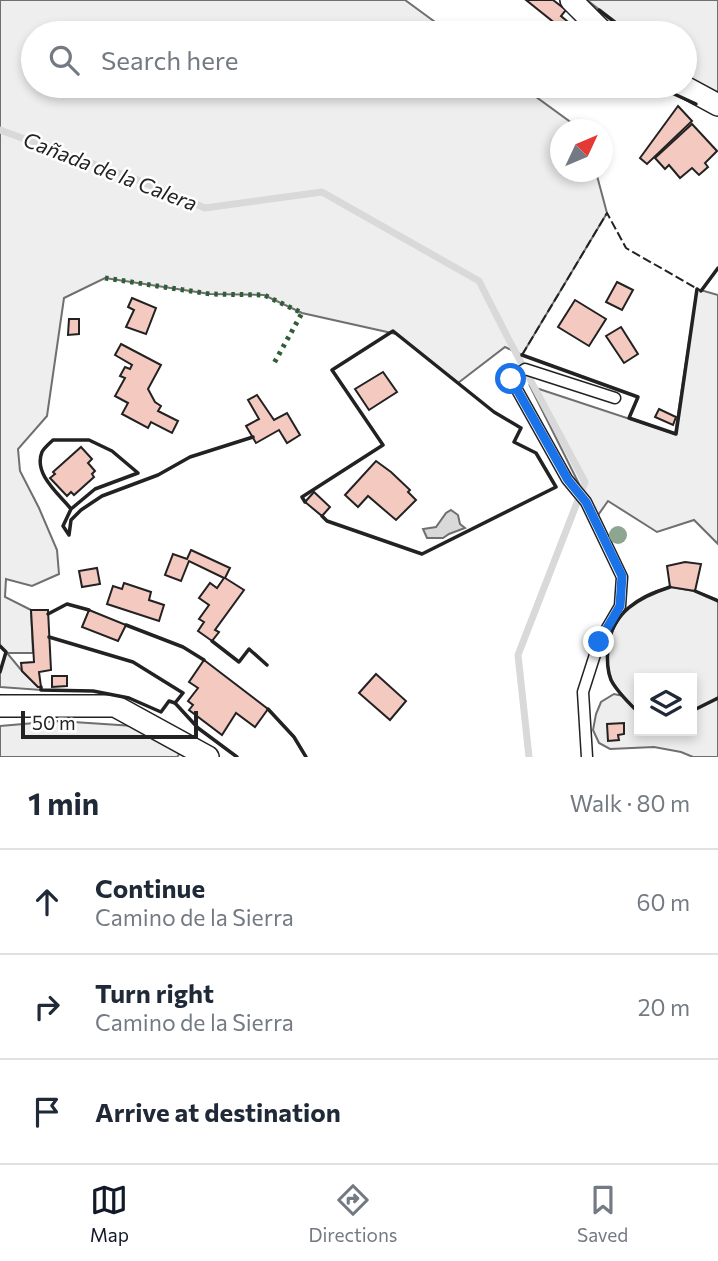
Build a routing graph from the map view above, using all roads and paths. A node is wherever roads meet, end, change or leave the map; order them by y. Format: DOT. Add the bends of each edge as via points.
graph roads {
  1 [pos="571,0"];
  2 [pos="592,21"];
  3 [pos="697,94"];
  4 [pos="718,105"];
  5 [pos="615,398"];
  6 [pos="0,706"];
  7 [pos="208,757"];
  8 [pos="587,757"];
  1 -- 2 [label="street"];
  3 -- 4 [label="street"];
  5 -- 8 [label="lane" via="525,369 511,379 568,480 586,502 622,576 620,606 599,642 583,692"];
  6 -- 7 [label="street" via="116,706"];
}
